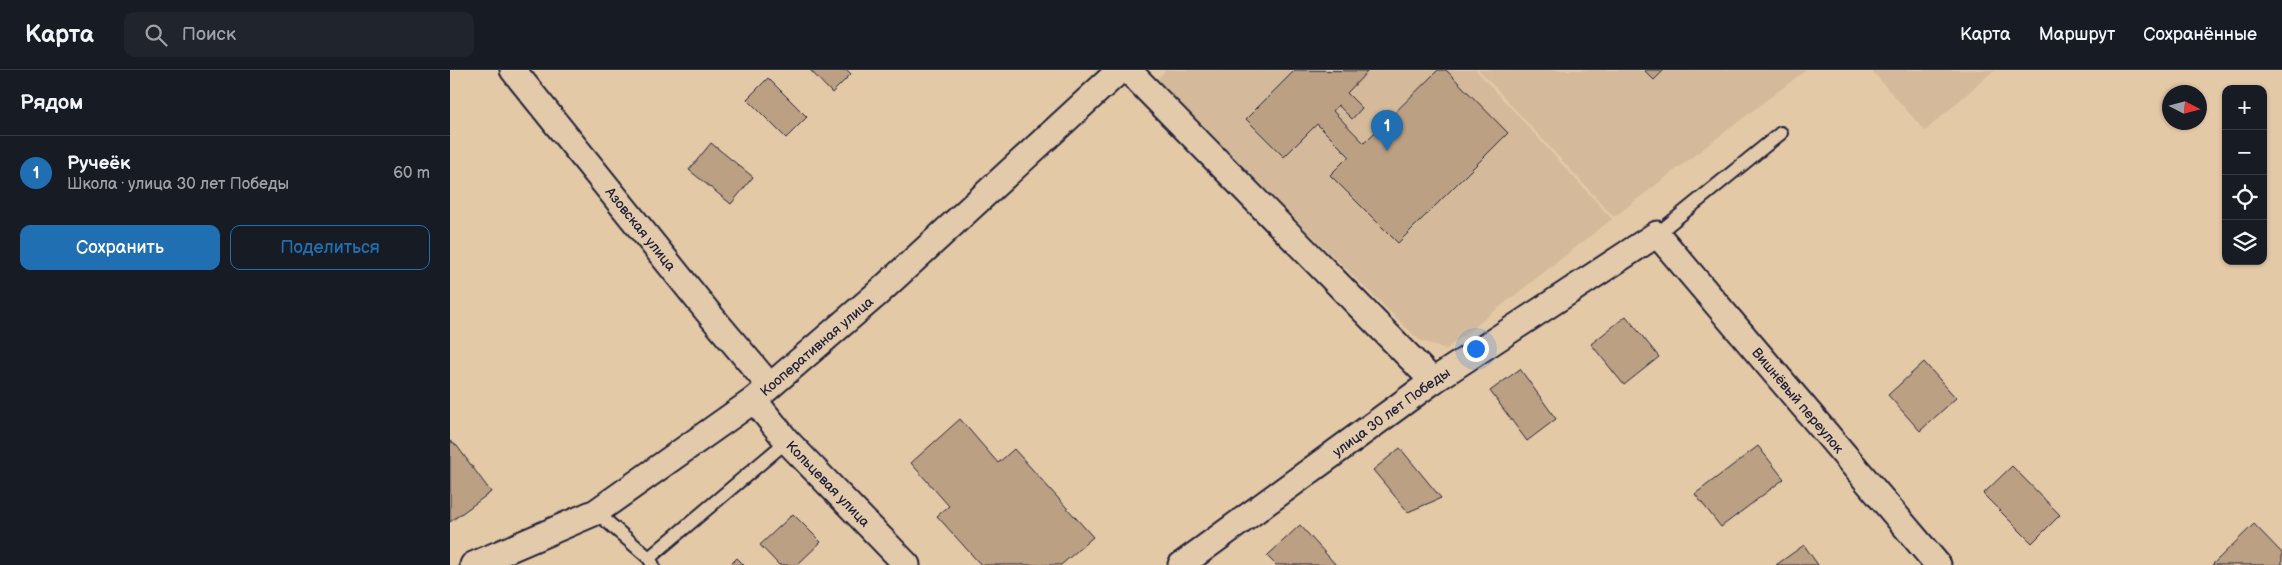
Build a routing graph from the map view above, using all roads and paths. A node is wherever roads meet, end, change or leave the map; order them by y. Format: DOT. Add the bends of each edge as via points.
graph roads {
  1 [pos="514,70"];
  2 [pos="1120,70"];
  3 [pos="1128,70"];
  4 [pos="1781,133"];
  5 [pos="1657,234"];
  6 [pos="1432,381"];
  7 [pos="762,393"];
  8 [pos="787,441"];
  9 [pos="596,512"];
  10 [pos="1926,561"];
  11 [pos="651,562"];
  12 [pos="473,565"];
  13 [pos="908,565"];
  14 [pos="1181,565"];
  1 -- 7 [label="street, Азовская улица" via="711,316"];
  2 -- 7 [label="street, Кооперативная улица" via="877,294"];
  3 -- 6 [label="street"];
  4 -- 5 [label="lane"];
  5 -- 6 [label="street, улица 30 лет Победы"];
  5 -- 10 [label="street, Вишнёвый переулок"];
  6 -- 14 [label="street, улица 30 лет Победы"];
  7 -- 8 [label="street, Кольцевая улица"];
  7 -- 9 [label="street, Кооперативная улица"];
  8 -- 11 [label="lane"];
  8 -- 13 [label="street, Кольцевая улица"];
  9 -- 11 [label="lane"];
  9 -- 12 [label="street, Кооперативная улица"];
}
